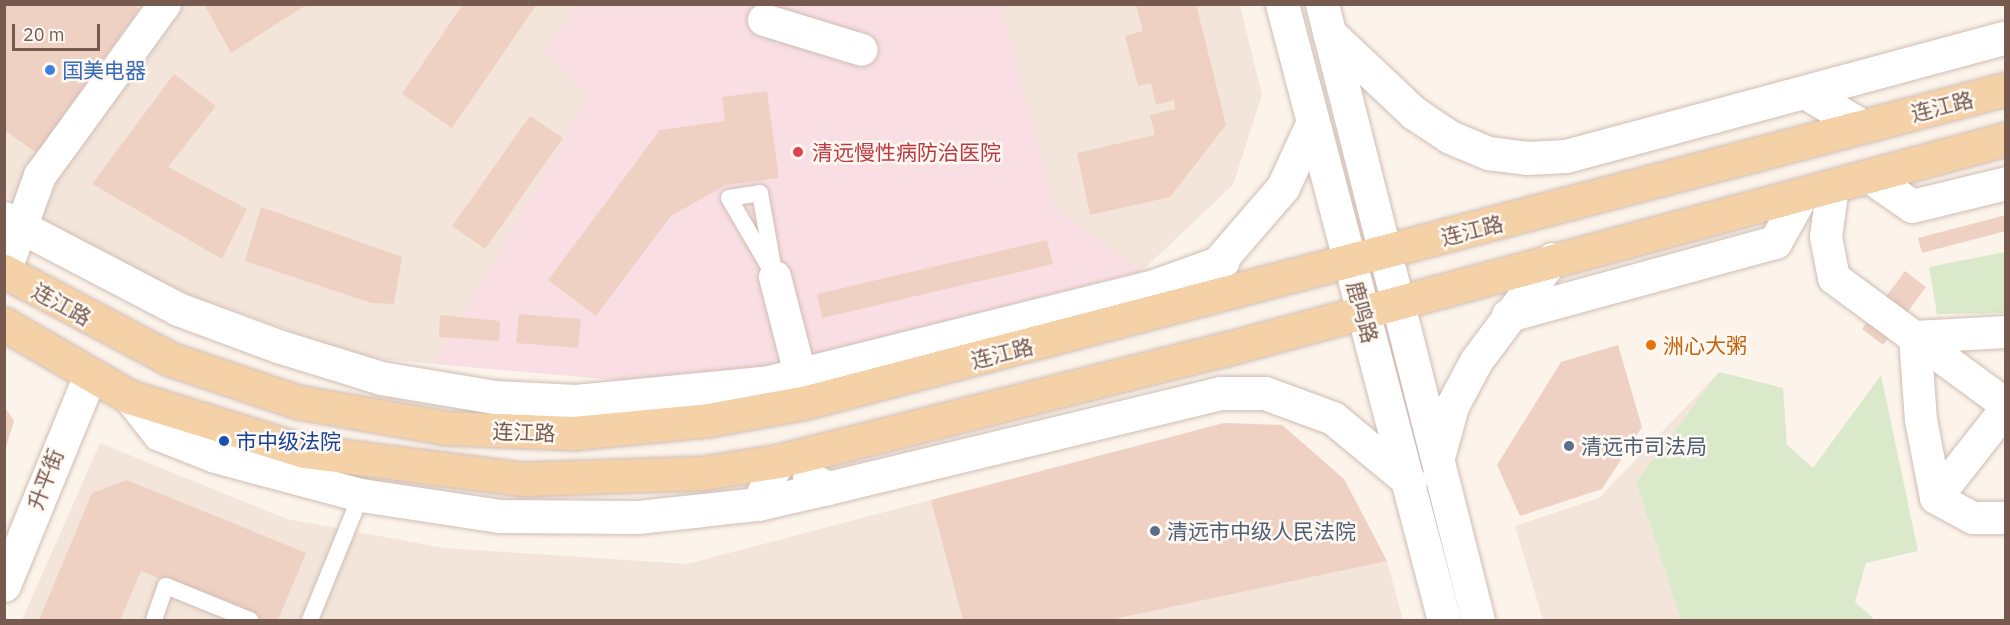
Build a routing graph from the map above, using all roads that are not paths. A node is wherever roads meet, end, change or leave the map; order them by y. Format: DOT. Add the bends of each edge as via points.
graph roads {
  1 [pos="165,4"];
  2 [pos="1282,4"];
  3 [pos="1326,19"];
  4 [pos="764,20"];
  5 [pos="2006,38"];
  6 [pos="862,50"];
  7 [pos="2006,89"];
  8 [pos="1806,92"];
  9 [pos="1312,124"];
  10 [pos="1862,126"];
  11 [pos="2006,139"];
  12 [pos="1869,176"];
  13 [pos="2006,183"];
  14 [pos="1833,186"];
  15 [pos="1802,194"];
  16 [pos="13,223"];
  17 [pos="1385,252"];
  18 [pos="1552,259"];
  19 [pos="1223,261"];
  20 [pos="1349,262"];
  21 [pos="5,271"];
  22 [pos="775,277"];
  23 [pos="1398,302"];
  24 [pos="1165,312"];
  25 [pos="1363,312"];
  26 [pos="1508,315"];
  27 [pos="4,324"];
  28 [pos="2006,332"];
  29 [pos="1915,337"];
  30 [pos="1134,372"];
  31 [pos="90,375"];
  32 [pos="804,388"];
  33 [pos="130,397"];
  34 [pos="2006,407"];
  35 [pos="1144,411"];
  36 [pos="1437,458"];
  37 [pos="779,461"];
  38 [pos="523,479"];
  39 [pos="1410,482"];
  40 [pos="828,488"];
  41 [pos="361,495"];
  42 [pos="1936,498"];
  43 [pos="758,504"];
  44 [pos="521,517"];
  45 [pos="2006,518"];
  46 [pos="4,585"];
  47 [pos="153,621"];
  48 [pos="250,621"];
  49 [pos="310,621"];
  50 [pos="1444,621"];
  51 [pos="1478,621"];
  1 -- 16 [label="street" via="40,176"];
  2 -- 9 [label="main road, 鹿鸣路"];
  3 -- 8 [label="main road" via="1414,113 1450,137 1488,153 1527,158 1566,156"];
  3 -- 17 [label="main road, 鹿鸣路"];
  4 -- 6 [label="street"];
  5 -- 8 [label="main road"];
  7 -- 10 [label="main road, 连江路"];
  8 -- 10 [label="main road"];
  9 -- 19 [label="main road" via="1283,187"];
  9 -- 20 [label="main road, 鹿鸣路"];
  10 -- 17 [label="main road, 连江路"];
  11 -- 12 [label="main road"];
  12 -- 13 [label="main road" via="1912,206"];
  12 -- 14 [label="main road"];
  14 -- 15 [label="main road"];
  14 -- 29 [label="street" via="1826,237 1834,278"];
  15 -- 18 [label="main road"];
  15 -- 26 [label="main road" via="1775,242"];
  16 -- 21 [label="street"];
  16 -- 32 [label="main road" via="178,309 381,378 495,397 576,401"];
  17 -- 20 [label="main road, 连江路"];
  17 -- 23 [label="main road, 鹿鸣路"];
  18 -- 23 [label="main road"];
  18 -- 26 [label="main road"];
  19 -- 24 [label="main road"];
  19 -- 32 [label="main road" via="1154,286"];
  20 -- 24 [label="main road, 连江路"];
  20 -- 25 [label="main road, 鹿鸣路"];
  21 -- 32 [label="main road, 连江路" via="170,359 243,386 377,420 574,433 708,420"];
  22 -- 22 [label="lane" via="760,193 729,198 752,237"];
  22 -- 32 [label="street"];
  23 -- 25 [label="main road"];
  23 -- 36 [label="main road, 鹿鸣路"];
  24 -- 32 [label="main road, 连江路"];
  25 -- 30 [label="main road"];
  25 -- 39 [label="main road, 鹿鸣路"];
  26 -- 36 [label="main road" via="1452,406"];
  27 -- 31 [label="main road"];
  28 -- 29 [label="street"];
  29 -- 34 [label="street"];
  29 -- 42 [label="street" via="1921,420"];
  30 -- 35 [label="main road"];
  30 -- 37 [label="main road"];
  31 -- 33 [label="main road"];
  31 -- 46 [label="main road, 升平街"];
  33 -- 38 [label="main road" via="304,451"];
  33 -- 41 [label="main road" via="159,434 215,456"];
  34 -- 42 [label="street"];
  35 -- 39 [label="main road" via="1220,393 1265,393 1333,418"];
  35 -- 40 [label="main road"];
  36 -- 51 [label="main road, 鹿鸣路"];
  37 -- 38 [label="main road" via="640,478"];
  37 -- 40 [label="main road"];
  37 -- 43 [label="street"];
  38 -- 44 [label="street"];
  39 -- 50 [label="main road, 鹿鸣路"];
  40 -- 43 [label="main road"];
  41 -- 44 [label="main road"];
  41 -- 49 [label="lane"];
  42 -- 45 [label="street" via="1973,518"];
  43 -- 44 [label="main road" via="638,517"];
  47 -- 48 [label="lane" via="166,586"];
}
